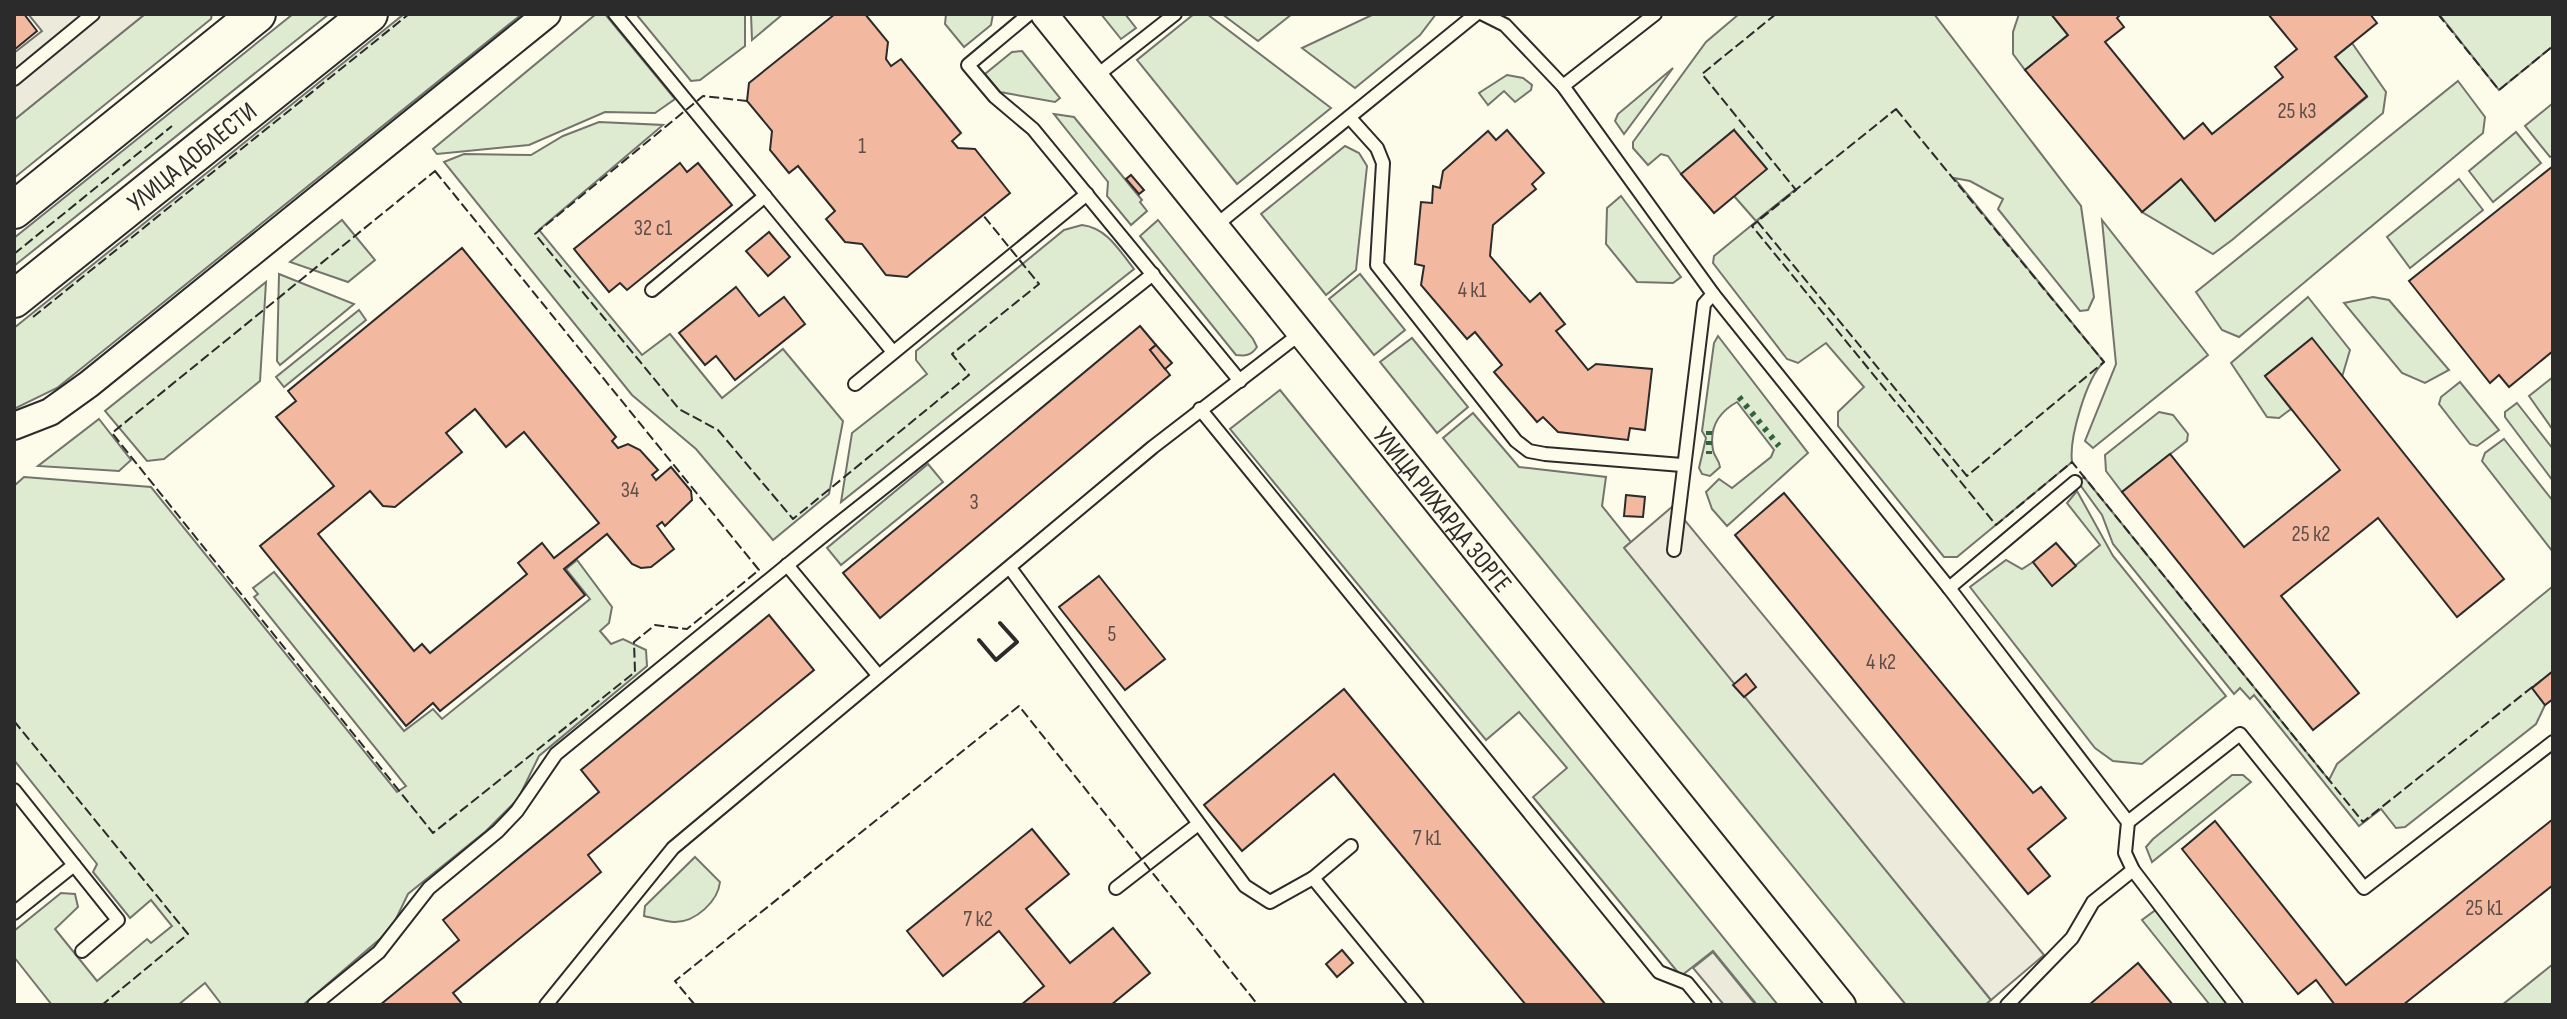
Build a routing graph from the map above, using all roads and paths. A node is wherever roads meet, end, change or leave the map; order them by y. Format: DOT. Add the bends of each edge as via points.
graph roads {
  1 [pos="93,14"];
  2 [pos="369,14"];
  3 [pos="547,14"];
  4 [pos="615,14"];
  5 [pos="1029,14"];
  6 [pos="1044,14"];
  7 [pos="1175,14"];
  8 [pos="1476,14"];
  9 [pos="1483,14"];
  10 [pos="1655,14"];
  11 [pos="246,18"];
  12 [pos="1095,77"];
  13 [pos="14,79"];
  14 [pos="1563,86"];
  15 [pos="1350,118"];
  16 [pos="1087,194"];
  17 [pos="765,196"];
  18 [pos="14,210"];
  19 [pos="1215,226"];
  20 [pos="1153,274"];
  21 [pos="652,290"];
  22 [pos="1713,294"];
  23 [pos="14,299"];
  24 [pos="1301,333"];
  25 [pos="893,352"];
  26 [pos="1240,381"];
  27 [pos="855,384"];
  28 [pos="1200,409"];
  29 [pos="14,426"];
  30 [pos="1682,465"];
  31 [pos="2075,482"];
  32 [pos="1674,550"];
  33 [pos="787,565"];
  34 [pos="1010,568"];
  35 [pos="1949,588"];
  36 [pos="878,675"];
  37 [pos="2553,742"];
  38 [pos="14,790"];
  39 [pos="2128,822"];
  40 [pos="1197,825"];
  41 [pos="1351,846"];
  42 [pos="74,865"];
  43 [pos="2133,870"];
  44 [pos="1313,878"];
  45 [pos="1116,888"];
  46 [pos="14,913"];
  47 [pos="82,951"];
  48 [pos="314,1005"];
  49 [pos="546,1005"];
  50 [pos="1417,1005"];
  51 [pos="1705,1005"];
  52 [pos="1842,1005"];
  53 [pos="2007,1005"];
  54 [pos="2236,1005"];
  1 -- 13 [label="lane"];
  2 -- 23 [label="main road, УЛИЦА ДОБЛЕСТИ"];
  3 -- 29 [label="street" via="89,384 50,412"];
  4 -- 17 [label="lane"];
  5 -- 16 [label="lane" via="968,65 1033,129"];
  6 -- 12 [label="street, УЛИЦА РИХАРДА ЗОРГЕ"];
  7 -- 12 [label="lane"];
  8 -- 15 [label="lane"];
  9 -- 14 [label="lane" via="1505,25"];
  10 -- 14 [label="lane"];
  11 -- 18 [label="main road"];
  12 -- 19 [label="street, УЛИЦА РИХАРДА ЗОРГЕ"];
  14 -- 22 [label="lane"];
  15 -- 19 [label="lane"];
  15 -- 30 [label="lane" via="1377,148 1383,163 1377,265 1516,441 1545,454"];
  16 -- 20 [label="lane"];
  16 -- 25 [label="lane"];
  17 -- 21 [label="lane"];
  17 -- 25 [label="lane"];
  19 -- 24 [label="street, УЛИЦА РИХАРДА ЗОРГЕ"];
  20 -- 26 [label="lane"];
  20 -- 33 [label="lane"];
  22 -- 30 [label="lane" via="1704,304"];
  22 -- 35 [label="lane"];
  24 -- 26 [label="lane"];
  24 -- 52 [label="street, УЛИЦА РИХАРДА ЗОРГЕ"];
  25 -- 27 [label="lane"];
  26 -- 28 [label="lane"];
  28 -- 34 [label="lane"];
  28 -- 51 [label="lane" via="1659,972 1687,983"];
  30 -- 32 [label="lane"];
  31 -- 35 [label="lane"];
  33 -- 36 [label="lane"];
  33 -- 48 [label="lane" via="556,754 498,831 429,888 379,952"];
  34 -- 36 [label="lane"];
  34 -- 40 [label="lane"];
  35 -- 39 [label="lane"];
  36 -- 49 [label="lane" via="673,848"];
  37 -- 39 [label="lane" via="2364,888 2240,734"];
  38 -- 42 [label="lane"];
  39 -- 43 [label="lane" via="2125,853"];
  40 -- 44 [label="lane" via="1245,886 1270,902"];
  40 -- 45 [label="lane"];
  41 -- 44 [label="lane"];
  42 -- 46 [label="lane"];
  42 -- 47 [label="lane" via="118,920"];
  43 -- 53 [label="lane" via="2093,902 2072,938"];
  43 -- 54 [label="lane"];
  44 -- 50 [label="lane"];
}
